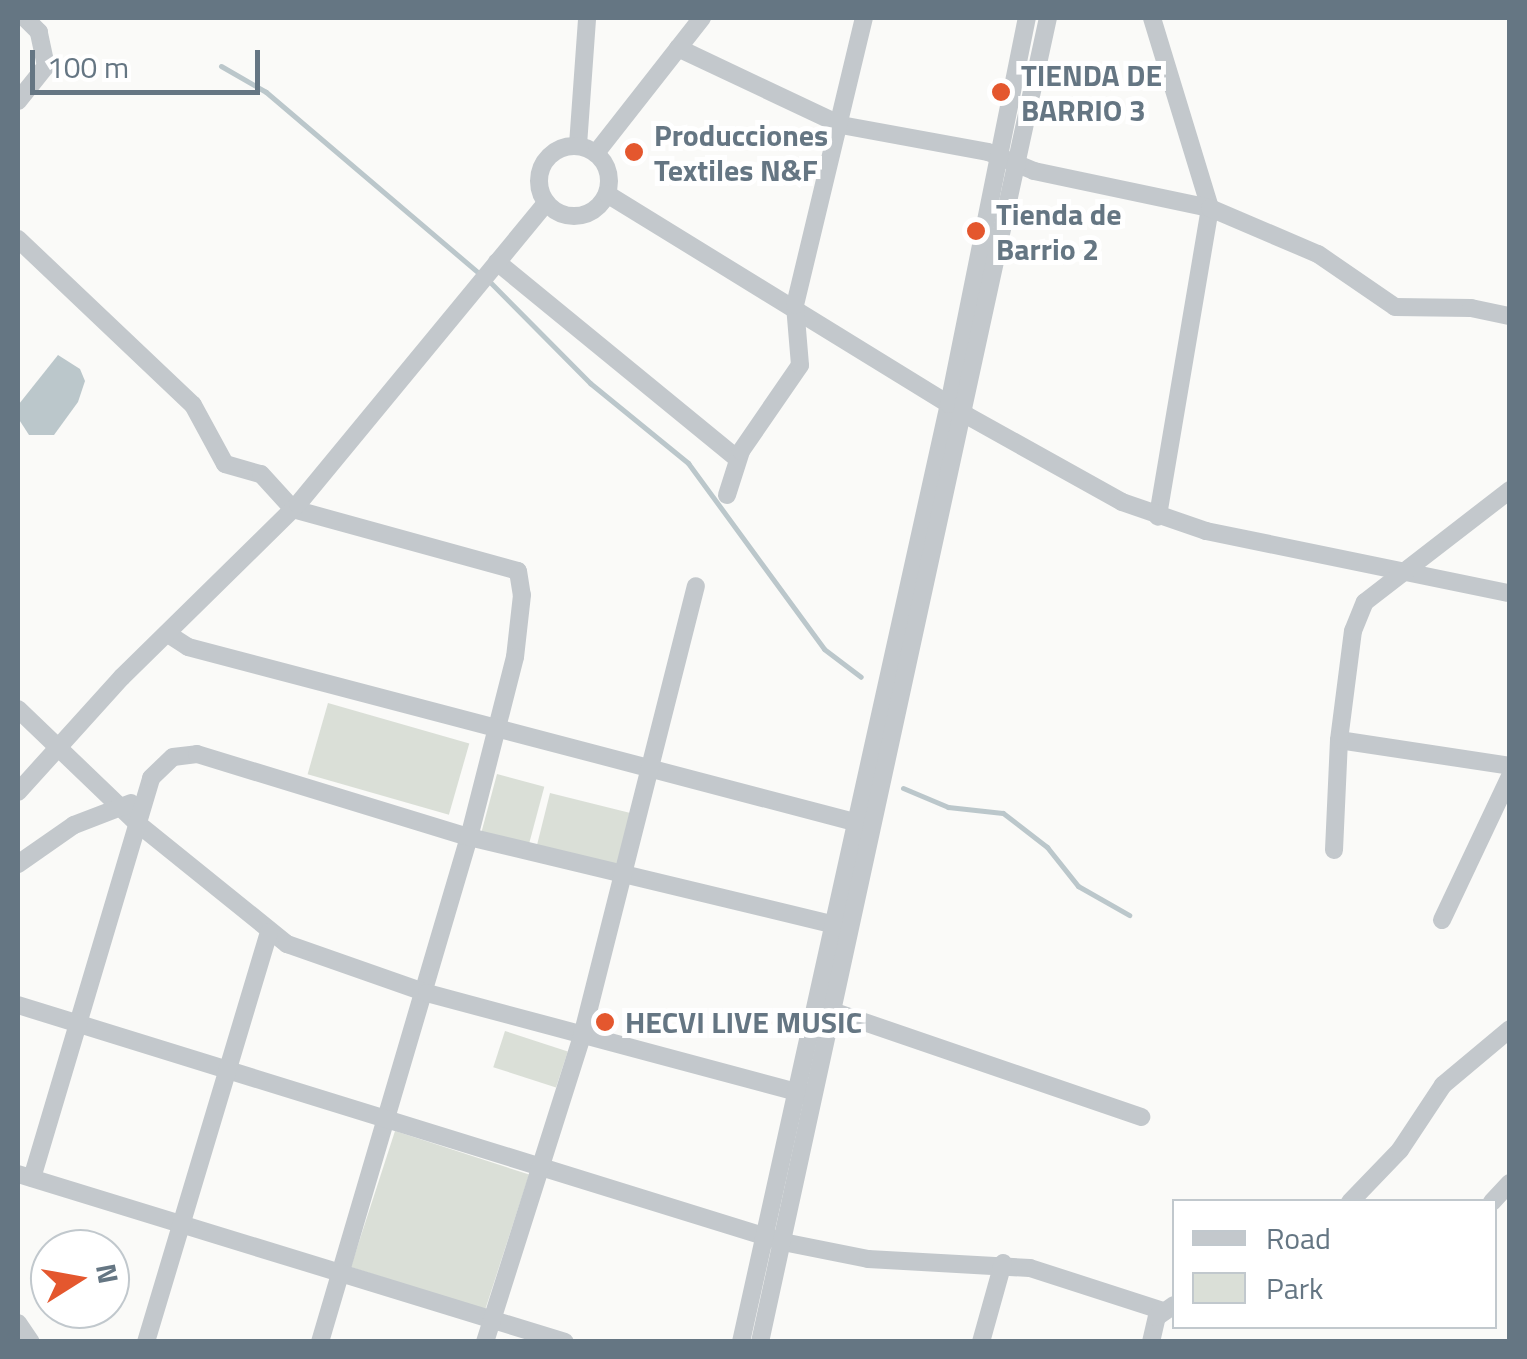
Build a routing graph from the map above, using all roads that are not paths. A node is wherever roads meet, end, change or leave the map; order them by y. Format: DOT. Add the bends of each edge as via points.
graph roads {
  1 [pos="25,18"];
  2 [pos="586,18"];
  3 [pos="702,18"];
  4 [pos="864,18"];
  5 [pos="1027,18"];
  6 [pos="1048,18"];
  7 [pos="1152,18"];
  8 [pos="678,48"];
  9 [pos="18,101"];
  10 [pos="840,125"];
  11 [pos="578,145"];
  12 [pos="596,153"];
  13 [pos="999,156"];
  14 [pos="1018,164"];
  15 [pos="607,194"];
  16 [pos="546,202"];
  17 [pos="1210,208"];
  18 [pos="18,239"];
  19 [pos="497,262"];
  20 [pos="795,305"];
  21 [pos="1510,316"];
  22 [pos="948,404"];
  23 [pos="966,415"];
  24 [pos="738,459"];
  25 [pos="1510,490"];
  26 [pos="727,495"];
  27 [pos="293,509"];
  28 [pos="1158,518"];
  29 [pos="1403,573"];
  30 [pos="696,586"];
  31 [pos="1507,593"];
  32 [pos="168,634"];
  33 [pos="18,709"];
  34 [pos="496,731"];
  35 [pos="1339,740"];
  36 [pos="58,749"];
  37 [pos="1510,766"];
  38 [pos="652,768"];
  39 [pos="1510,776"];
  40 [pos="18,792"];
  41 [pos="146,794"];
  42 [pos="123,807"];
  43 [pos="854,822"];
  44 [pos="137,823"];
  45 [pos="470,837"];
  46 [pos="1334,850"];
  47 [pos="18,864"];
  48 [pos="624,872"];
  49 [pos="1442,920"];
  50 [pos="842,926"];
  51 [pos="269,932"];
  52 [pos="427,993"];
  53 [pos="18,1005"];
  54 [pos="832,1011"];
  55 [pos="77,1023"];
  56 [pos="1510,1030"];
  57 [pos="582,1036"];
  58 [pos="230,1070"];
  59 [pos="805,1095"];
  60 [pos="1140,1116"];
  61 [pos="387,1118"];
  62 [pos="538,1167"];
  63 [pos="25,1176"];
  64 [pos="1353,1199"];
  65 [pos="182,1226"];
  66 [pos="764,1236"];
  67 [pos="783,1242"];
  68 [pos="1003,1264"];
  69 [pos="342,1272"];
  70 [pos="1169,1308"];
  71 [pos="493,1319"];
  72 [pos="18,1323"];
  73 [pos="32,1342"];
  74 [pos="146,1342"];
  75 [pos="320,1342"];
  76 [pos="485,1342"];
  77 [pos="566,1342"];
  78 [pos="741,1342"];
  79 [pos="760,1342"];
  80 [pos="981,1342"];
  81 [pos="1151,1342"];
  1 -- 9 [label="street" via="39,32 46,66"];
  2 -- 11 [label="street"];
  3 -- 8 [label="street"];
  4 -- 10 [label="street"];
  5 -- 13 [label="street"];
  6 -- 14 [label="street"];
  7 -- 17 [label="street"];
  8 -- 10 [label="street"];
  8 -- 12 [label="street"];
  10 -- 13 [label="street"];
  10 -- 20 [label="street"];
  11 -- 12 [label="street"];
  11 -- 16 [label="street" via="546,158 538,180"];
  12 -- 15 [label="street" via="608,171"];
  13 -- 14 [label="street"];
  13 -- 22 [label="street"];
  14 -- 17 [label="street"];
  14 -- 23 [label="street"];
  15 -- 16 [label="street" via="584,215 563,215"];
  15 -- 20 [label="street"];
  16 -- 19 [label="street"];
  17 -- 21 [label="street" via="1318,254 1395,307"];
  17 -- 28 [label="street"];
  18 -- 27 [label="street" via="193,405 218,458 261,474"];
  19 -- 24 [label="street"];
  19 -- 27 [label="street"];
  20 -- 22 [label="street"];
  20 -- 24 [label="street" via="800,364"];
  22 -- 23 [label="street"];
  22 -- 43 [label="street"];
  23 -- 28 [label="street"];
  23 -- 50 [label="street"];
  24 -- 26 [label="street"];
  25 -- 29 [label="street"];
  27 -- 32 [label="street"];
  27 -- 34 [label="street" via="518,571 515,657"];
  28 -- 29 [label="street"];
  29 -- 31 [label="street"];
  29 -- 35 [label="street" via="1366,602 1358,617"];
  30 -- 38 [label="street"];
  32 -- 34 [label="street" via="188,646"];
  32 -- 36 [label="street"];
  33 -- 36 [label="street"];
  34 -- 38 [label="street"];
  34 -- 45 [label="street"];
  35 -- 37 [label="street"];
  35 -- 46 [label="street"];
  36 -- 40 [label="street"];
  36 -- 42 [label="street"];
  38 -- 43 [label="street"];
  38 -- 48 [label="street"];
  39 -- 49 [label="street"];
  41 -- 42 [label="street"];
  41 -- 44 [label="street"];
  41 -- 45 [label="street" via="162,763 196,754"];
  42 -- 44 [label="street"];
  42 -- 47 [label="street" via="74,825"];
  43 -- 50 [label="street"];
  44 -- 51 [label="street"];
  44 -- 55 [label="street"];
  45 -- 48 [label="street"];
  45 -- 52 [label="street"];
  48 -- 50 [label="street"];
  48 -- 57 [label="street"];
  50 -- 54 [label="street"];
  50 -- 59 [label="street"];
  51 -- 52 [label="street" via="308,954"];
  51 -- 58 [label="street"];
  52 -- 57 [label="street"];
  52 -- 61 [label="street"];
  53 -- 55 [label="street"];
  54 -- 59 [label="street"];
  54 -- 60 [label="street"];
  55 -- 58 [label="street"];
  55 -- 63 [label="street"];
  56 -- 64 [label="street" via="1443,1085 1400,1150"];
  57 -- 59 [label="street"];
  57 -- 62 [label="street"];
  58 -- 61 [label="street"];
  58 -- 65 [label="street"];
  59 -- 66 [label="street"];
  59 -- 67 [label="street"];
  61 -- 62 [label="street"];
  61 -- 69 [label="street"];
  62 -- 66 [label="street"];
  62 -- 71 [label="street"];
  63 -- 65 [label="street"];
  65 -- 69 [label="street"];
  65 -- 74 [label="street"];
  66 -- 67 [label="street"];
  66 -- 78 [label="street"];
  67 -- 68 [label="street" via="868,1259"];
  67 -- 79 [label="street"];
  68 -- 70 [label="street"];
  68 -- 80 [label="street"];
  69 -- 71 [label="street"];
  69 -- 75 [label="street"];
  70 -- 81 [label="street"];
  71 -- 76 [label="street"];
  71 -- 77 [label="street"];
  72 -- 73 [label="street"];
}
